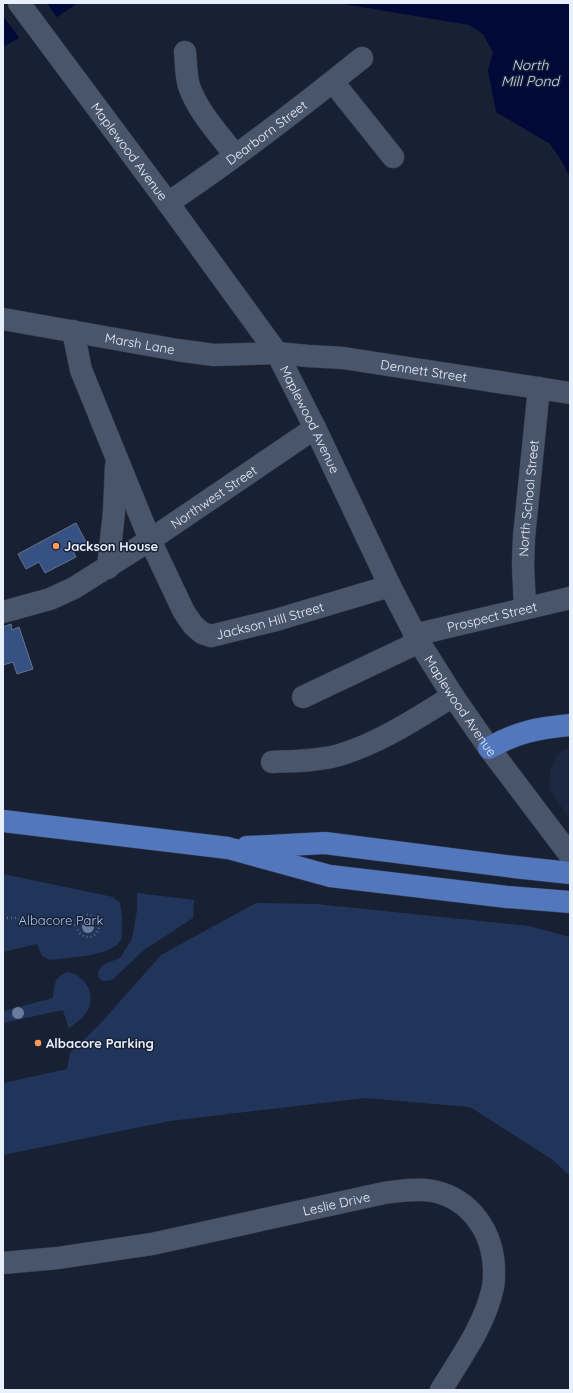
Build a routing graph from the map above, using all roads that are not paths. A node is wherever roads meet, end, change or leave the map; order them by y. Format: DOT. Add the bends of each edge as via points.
graph roads {
  1 [pos="19,3"];
  2 [pos="185,52"];
  3 [pos="362,58"];
  4 [pos="333,82"];
  5 [pos="235,155"];
  6 [pos="393,157"];
  7 [pos="168,203"];
  8 [pos="3,319"];
  9 [pos="73,331"];
  10 [pos="277,353"];
  11 [pos="539,388"];
  12 [pos="570,392"];
  13 [pos="315,428"];
  14 [pos="116,456"];
  15 [pos="150,540"];
  16 [pos="108,568"];
  17 [pos="390,586"];
  18 [pos="570,598"];
  19 [pos="525,608"];
  20 [pos="3,612"];
  21 [pos="416,638"];
  22 [pos="453,696"];
  23 [pos="303,697"];
  24 [pos="570,725"];
  25 [pos="489,748"];
  26 [pos="272,762"];
  27 [pos="3,821"];
  28 [pos="564,846"];
  29 [pos="228,848"];
  30 [pos="570,872"];
  31 [pos="570,902"];
  32 [pos="3,1263"];
  33 [pos="441,1390"];
  1 -- 7 [label="street, Maplewood Avenue"];
  2 -- 5 [label="street" via="189,85 197,102"];
  3 -- 4 [label="street, Dearborn Street"];
  4 -- 5 [label="street, Dearborn Street"];
  4 -- 6 [label="street"];
  5 -- 7 [label="street, Dearborn Street"];
  7 -- 10 [label="street, Maplewood Avenue"];
  8 -- 9 [label="street, Marsh Lane"];
  9 -- 10 [label="street, Marsh Lane" via="214,355"];
  9 -- 14 [label="street, Jackson Hill Street" via="81,370"];
  10 -- 11 [label="street, Dennett Street" via="343,358"];
  10 -- 13 [label="street, Maplewood Avenue"];
  11 -- 12 [label="street, Dennett Street"];
  11 -- 19 [label="street, North School Street" via="524,537"];
  13 -- 15 [label="street, Northwest Street"];
  13 -- 17 [label="street, Maplewood Avenue"];
  14 -- 15 [label="street, Jackson Hill Street"];
  14 -- 16 [label="street, Jackson Hill Street"];
  15 -- 16 [label="street, Northwest Street"];
  15 -- 17 [label="street, Jackson Hill Street" via="184,612 193,625 202,633 211,636 276,620"];
  16 -- 20 [label="street, Northwest Street" via="50,599"];
  17 -- 21 [label="street, Maplewood Avenue"];
  18 -- 19 [label="street, Prospect Street"];
  19 -- 21 [label="street, Prospect Street"];
  21 -- 22 [label="street, Maplewood Avenue"];
  21 -- 23 [label="street, Prospect Street"];
  22 -- 25 [label="street, Maplewood Avenue"];
  22 -- 26 [label="street" via="366,745 315,760"];
  24 -- 25 [label="main road" via="540,728 506,738"];
  25 -- 28 [label="street, Maplewood Avenue"];
  27 -- 29 [label="main road"];
  29 -- 30 [label="main road" via="326,843"];
  29 -- 31 [label="main road" via="330,876"];
  32 -- 33 [label="street, Leslie Drive" via="152,1244 384,1193 432,1191 455,1198 474,1214 487,1236 494,1260 494,1285 486,1310 475,1334"];
}
